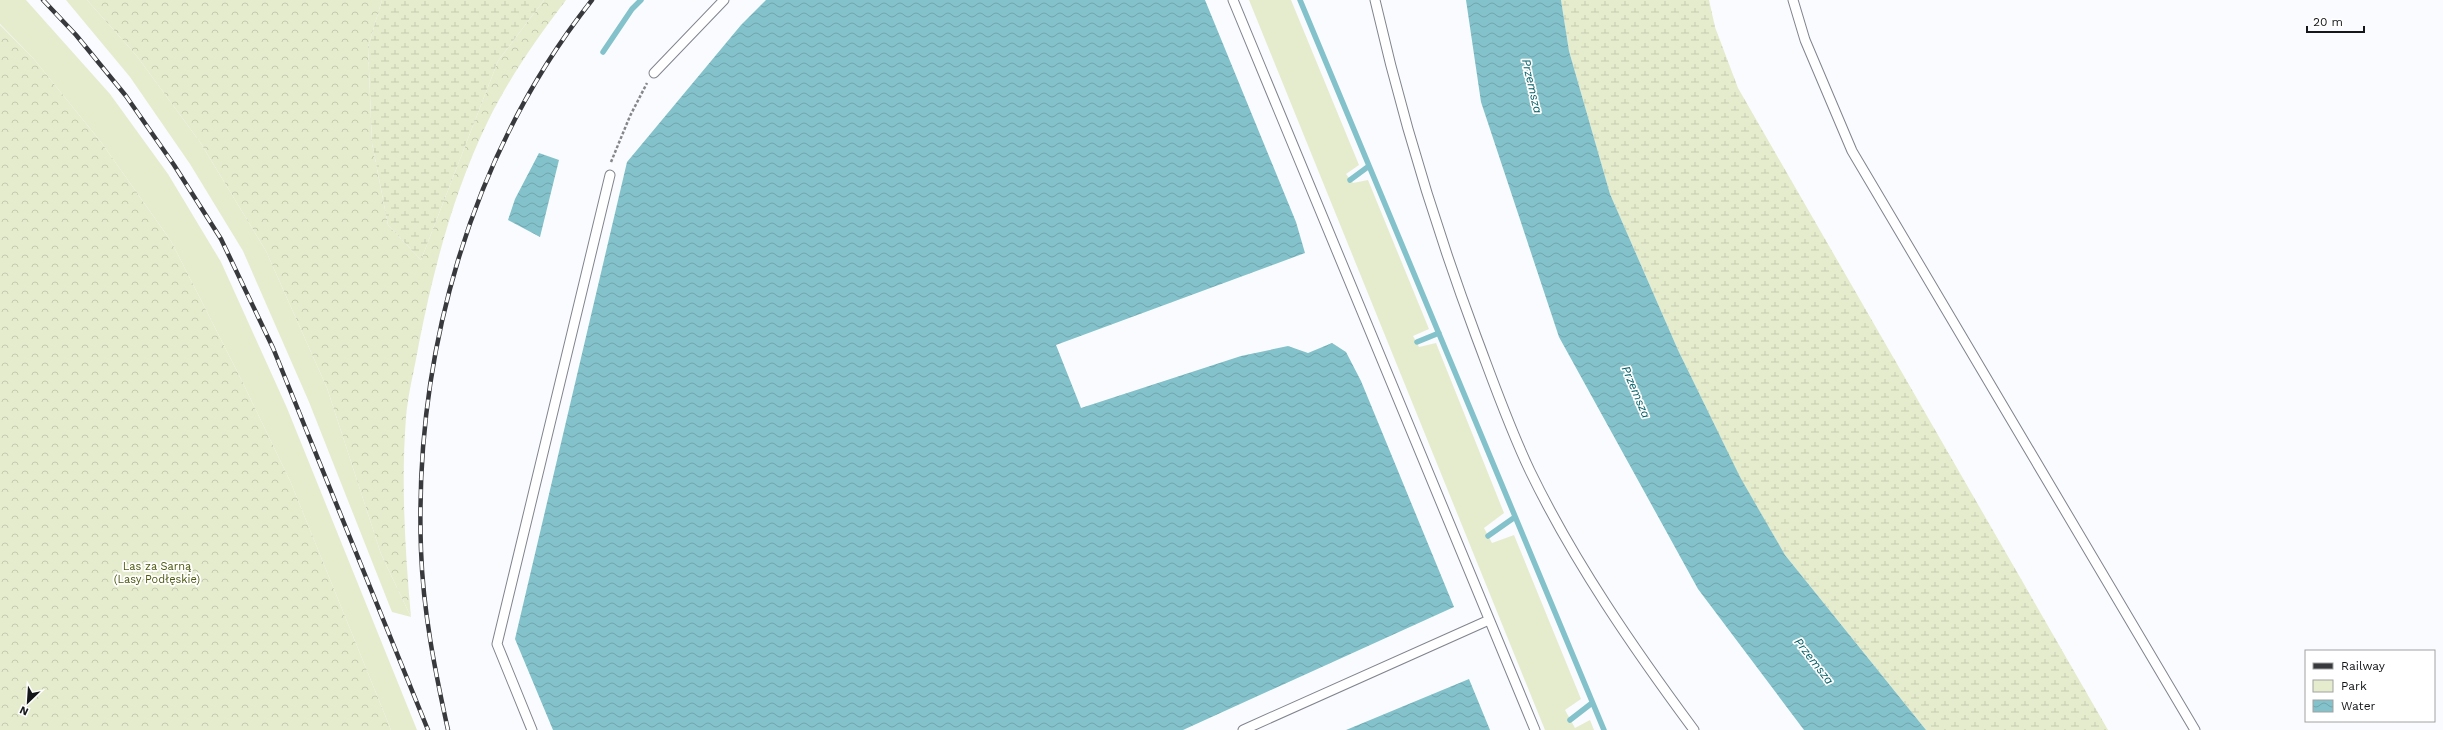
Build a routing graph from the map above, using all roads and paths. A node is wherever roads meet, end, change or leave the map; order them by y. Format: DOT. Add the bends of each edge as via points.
graph roads {
  1 [pos="724,0"];
  2 [pos="1233,0"];
  3 [pos="1374,0"];
  4 [pos="1793,0"];
  5 [pos="654,73"];
  6 [pos="613,156"];
  7 [pos="610,175"];
  8 [pos="1490,620"];
  9 [pos="532,730"];
  10 [pos="1243,730"];
  11 [pos="1535,730"];
  12 [pos="1694,730"];
  13 [pos="2195,730"];
  1 -- 5 [label="lane"];
  2 -- 8 [label="lane"];
  3 -- 12 [label="lane" via="1423,183 1454,277 1498,395 1530,471 1564,535 1610,608"];
  4 -- 13 [label="lane" via="1805,40 1852,151"];
  5 -- 6 [label="path" via="636,104"];
  7 -- 9 [label="lane" via="497,644"];
  8 -- 10 [label="lane"];
  8 -- 11 [label="lane"];
}
